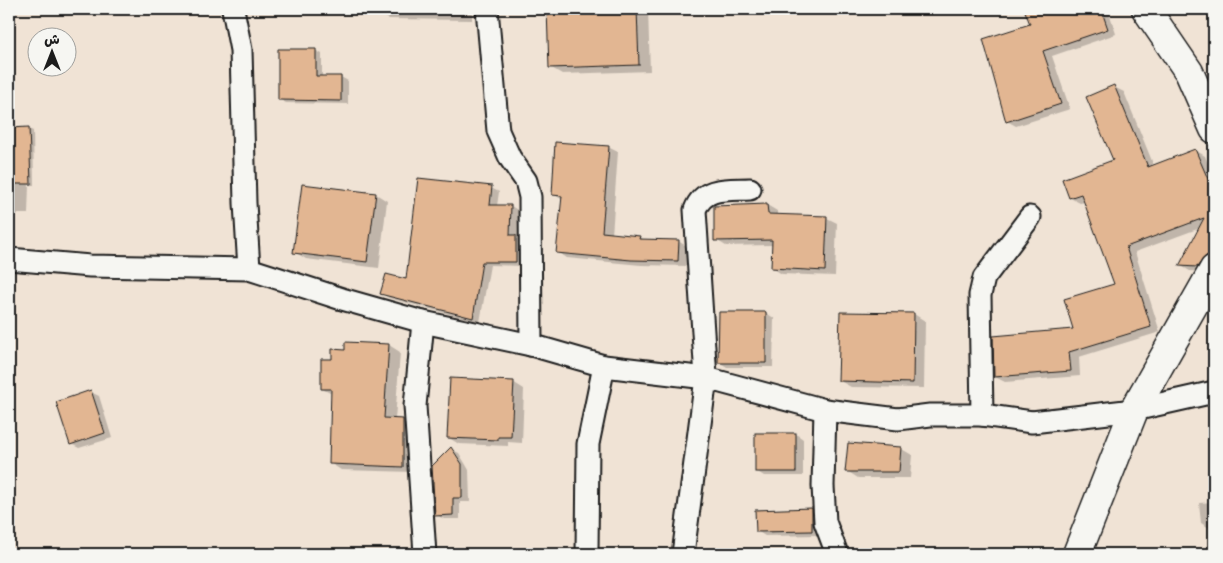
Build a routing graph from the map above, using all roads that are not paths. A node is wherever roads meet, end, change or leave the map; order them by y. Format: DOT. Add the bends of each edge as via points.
graph roads {
  1 [pos="233,9"];
  2 [pos="487,9"];
  3 [pos="1146,9"];
  4 [pos="1214,129"];
  5 [pos="750,189"];
  6 [pos="1030,217"];
  7 [pos="9,259"];
  8 [pos="249,269"];
  9 [pos="1214,269"];
  10 [pos="423,322"];
  11 [pos="531,345"];
  12 [pos="604,366"];
  13 [pos="706,378"];
  14 [pos="1214,392"];
  15 [pos="825,410"];
  16 [pos="1134,410"];
  17 [pos="982,416"];
  18 [pos="425,554"];
  19 [pos="587,554"];
  20 [pos="683,554"];
  21 [pos="838,554"];
  22 [pos="1077,554"];
  1 -- 8 [label="street" via="241,50"];
  2 -- 11 [label="street" via="498,131 510,158 526,181 530,197"];
  3 -- 4 [label="street" via="1189,72"];
  5 -- 13 [label="street" via="710,192 698,201 695,210"];
  6 -- 17 [label="street" via="984,278 980,295"];
  7 -- 8 [label="street" via="90,266"];
  8 -- 10 [label="street"];
  9 -- 16 [label="street"];
  10 -- 11 [label="street"];
  10 -- 18 [label="street" via="414,406"];
  11 -- 12 [label="street"];
  12 -- 13 [label="street"];
  12 -- 19 [label="street" via="588,444"];
  13 -- 15 [label="street"];
  13 -- 20 [label="street"];
  14 -- 16 [label="street"];
  15 -- 17 [label="street" via="898,419"];
  15 -- 21 [label="street" via="823,486 826,522"];
  16 -- 17 [label="street" via="1032,422"];
  16 -- 22 [label="street"];
}
